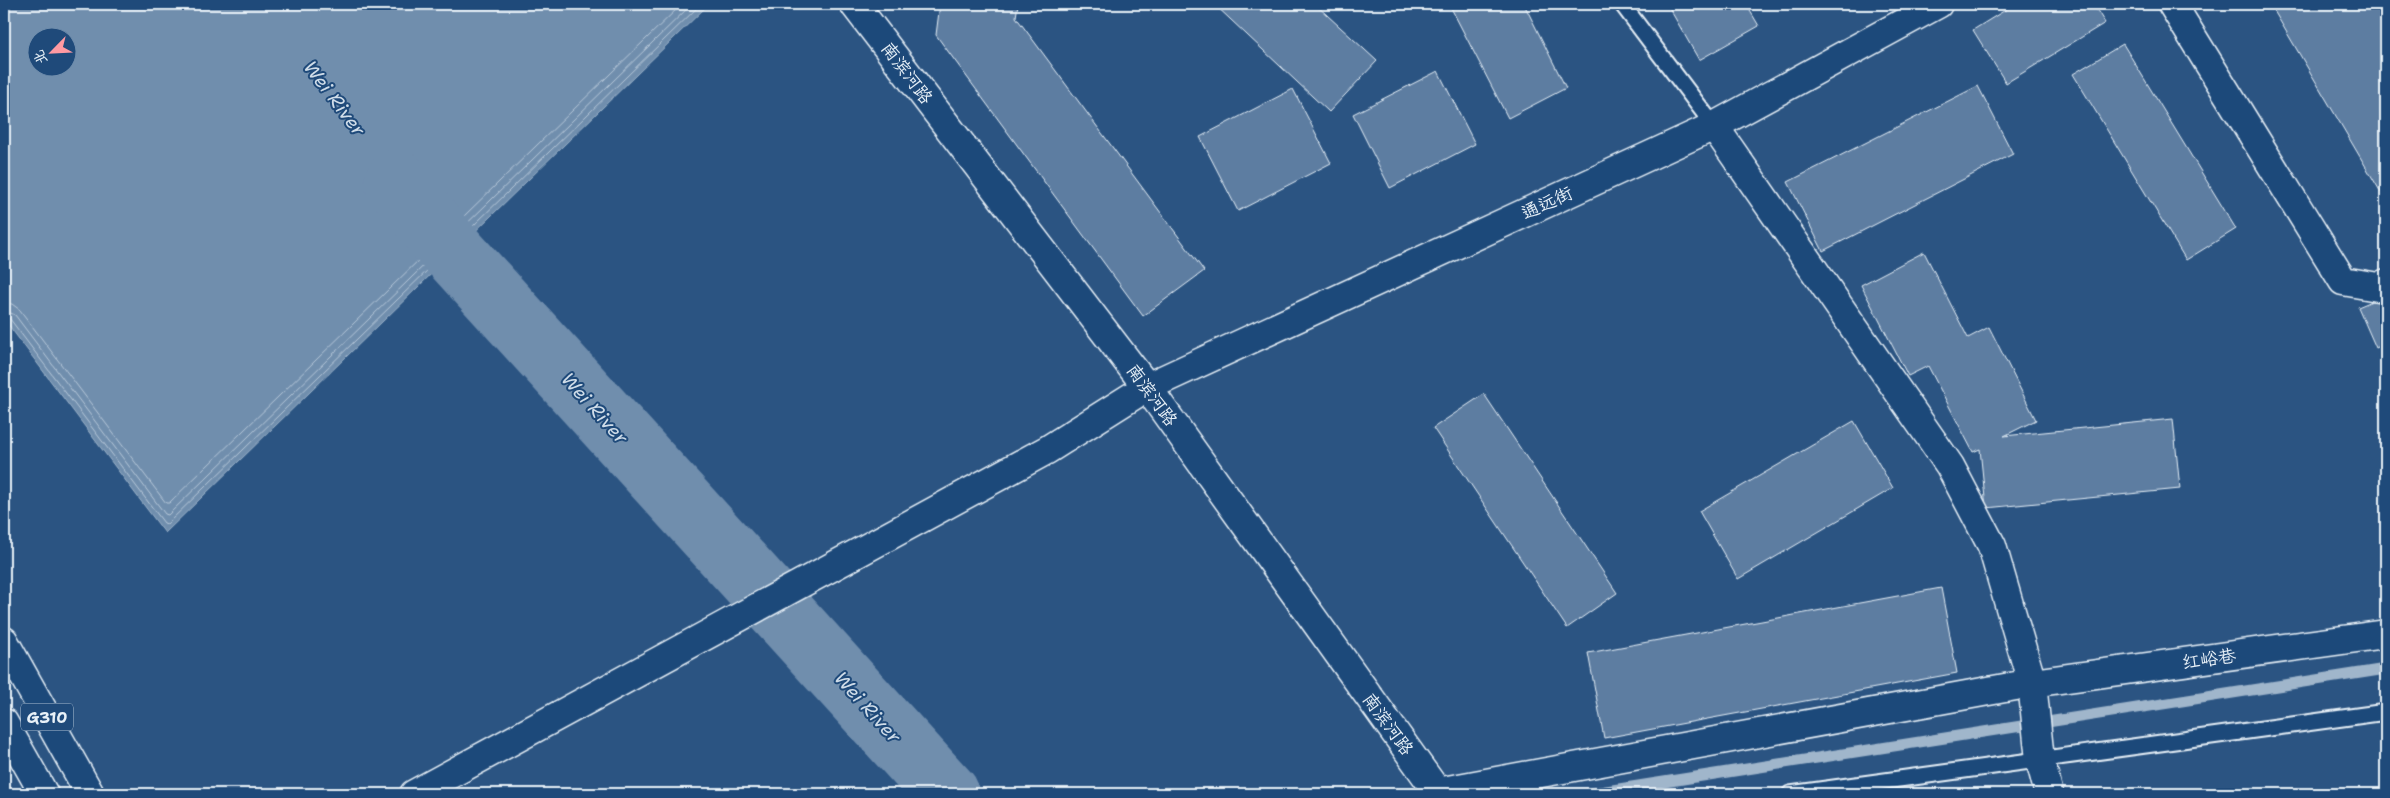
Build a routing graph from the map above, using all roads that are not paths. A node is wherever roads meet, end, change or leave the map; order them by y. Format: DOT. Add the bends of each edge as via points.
graph roads {
  1 [pos="854,4"];
  2 [pos="1622,4"];
  3 [pos="1938,4"];
  4 [pos="2172,4"];
  5 [pos="1714,126"];
  6 [pos="2386,283"];
  7 [pos="1147,387"];
  8 [pos="2386,634"];
  9 [pos="4,640"];
  10 [pos="2033,691"];
  11 [pos="2386,712"];
  12 [pos="4,723"];
  13 [pos="2040,748"];
  14 [pos="1438,793"];
  15 [pos="44,794"];
  16 [pos="90,794"];
  17 [pos="414,794"];
  18 [pos="1790,794"];
  19 [pos="2048,794"];
  1 -- 7 [label="main road, 南滨河路"];
  2 -- 5 [label="lane"];
  3 -- 5 [label="main road, 通远街"];
  4 -- 6 [label="main road" via="2343,281 2378,287"];
  5 -- 7 [label="main road, 通远街"];
  5 -- 10 [label="main road" via="1950,466 1992,546"];
  7 -- 14 [label="main road, 南滨河路"];
  7 -- 17 [label="main road, 通远街" via="1047,450"];
  8 -- 10 [label="main road, 红峪巷"];
  9 -- 16 [label="main road, G310"];
  10 -- 13 [label="main road"];
  10 -- 14 [label="main road, 红峪巷"];
  11 -- 13 [label="lane"];
  12 -- 15 [label="main road, G310"];
  13 -- 18 [label="lane"];
  13 -- 19 [label="main road"];
}
